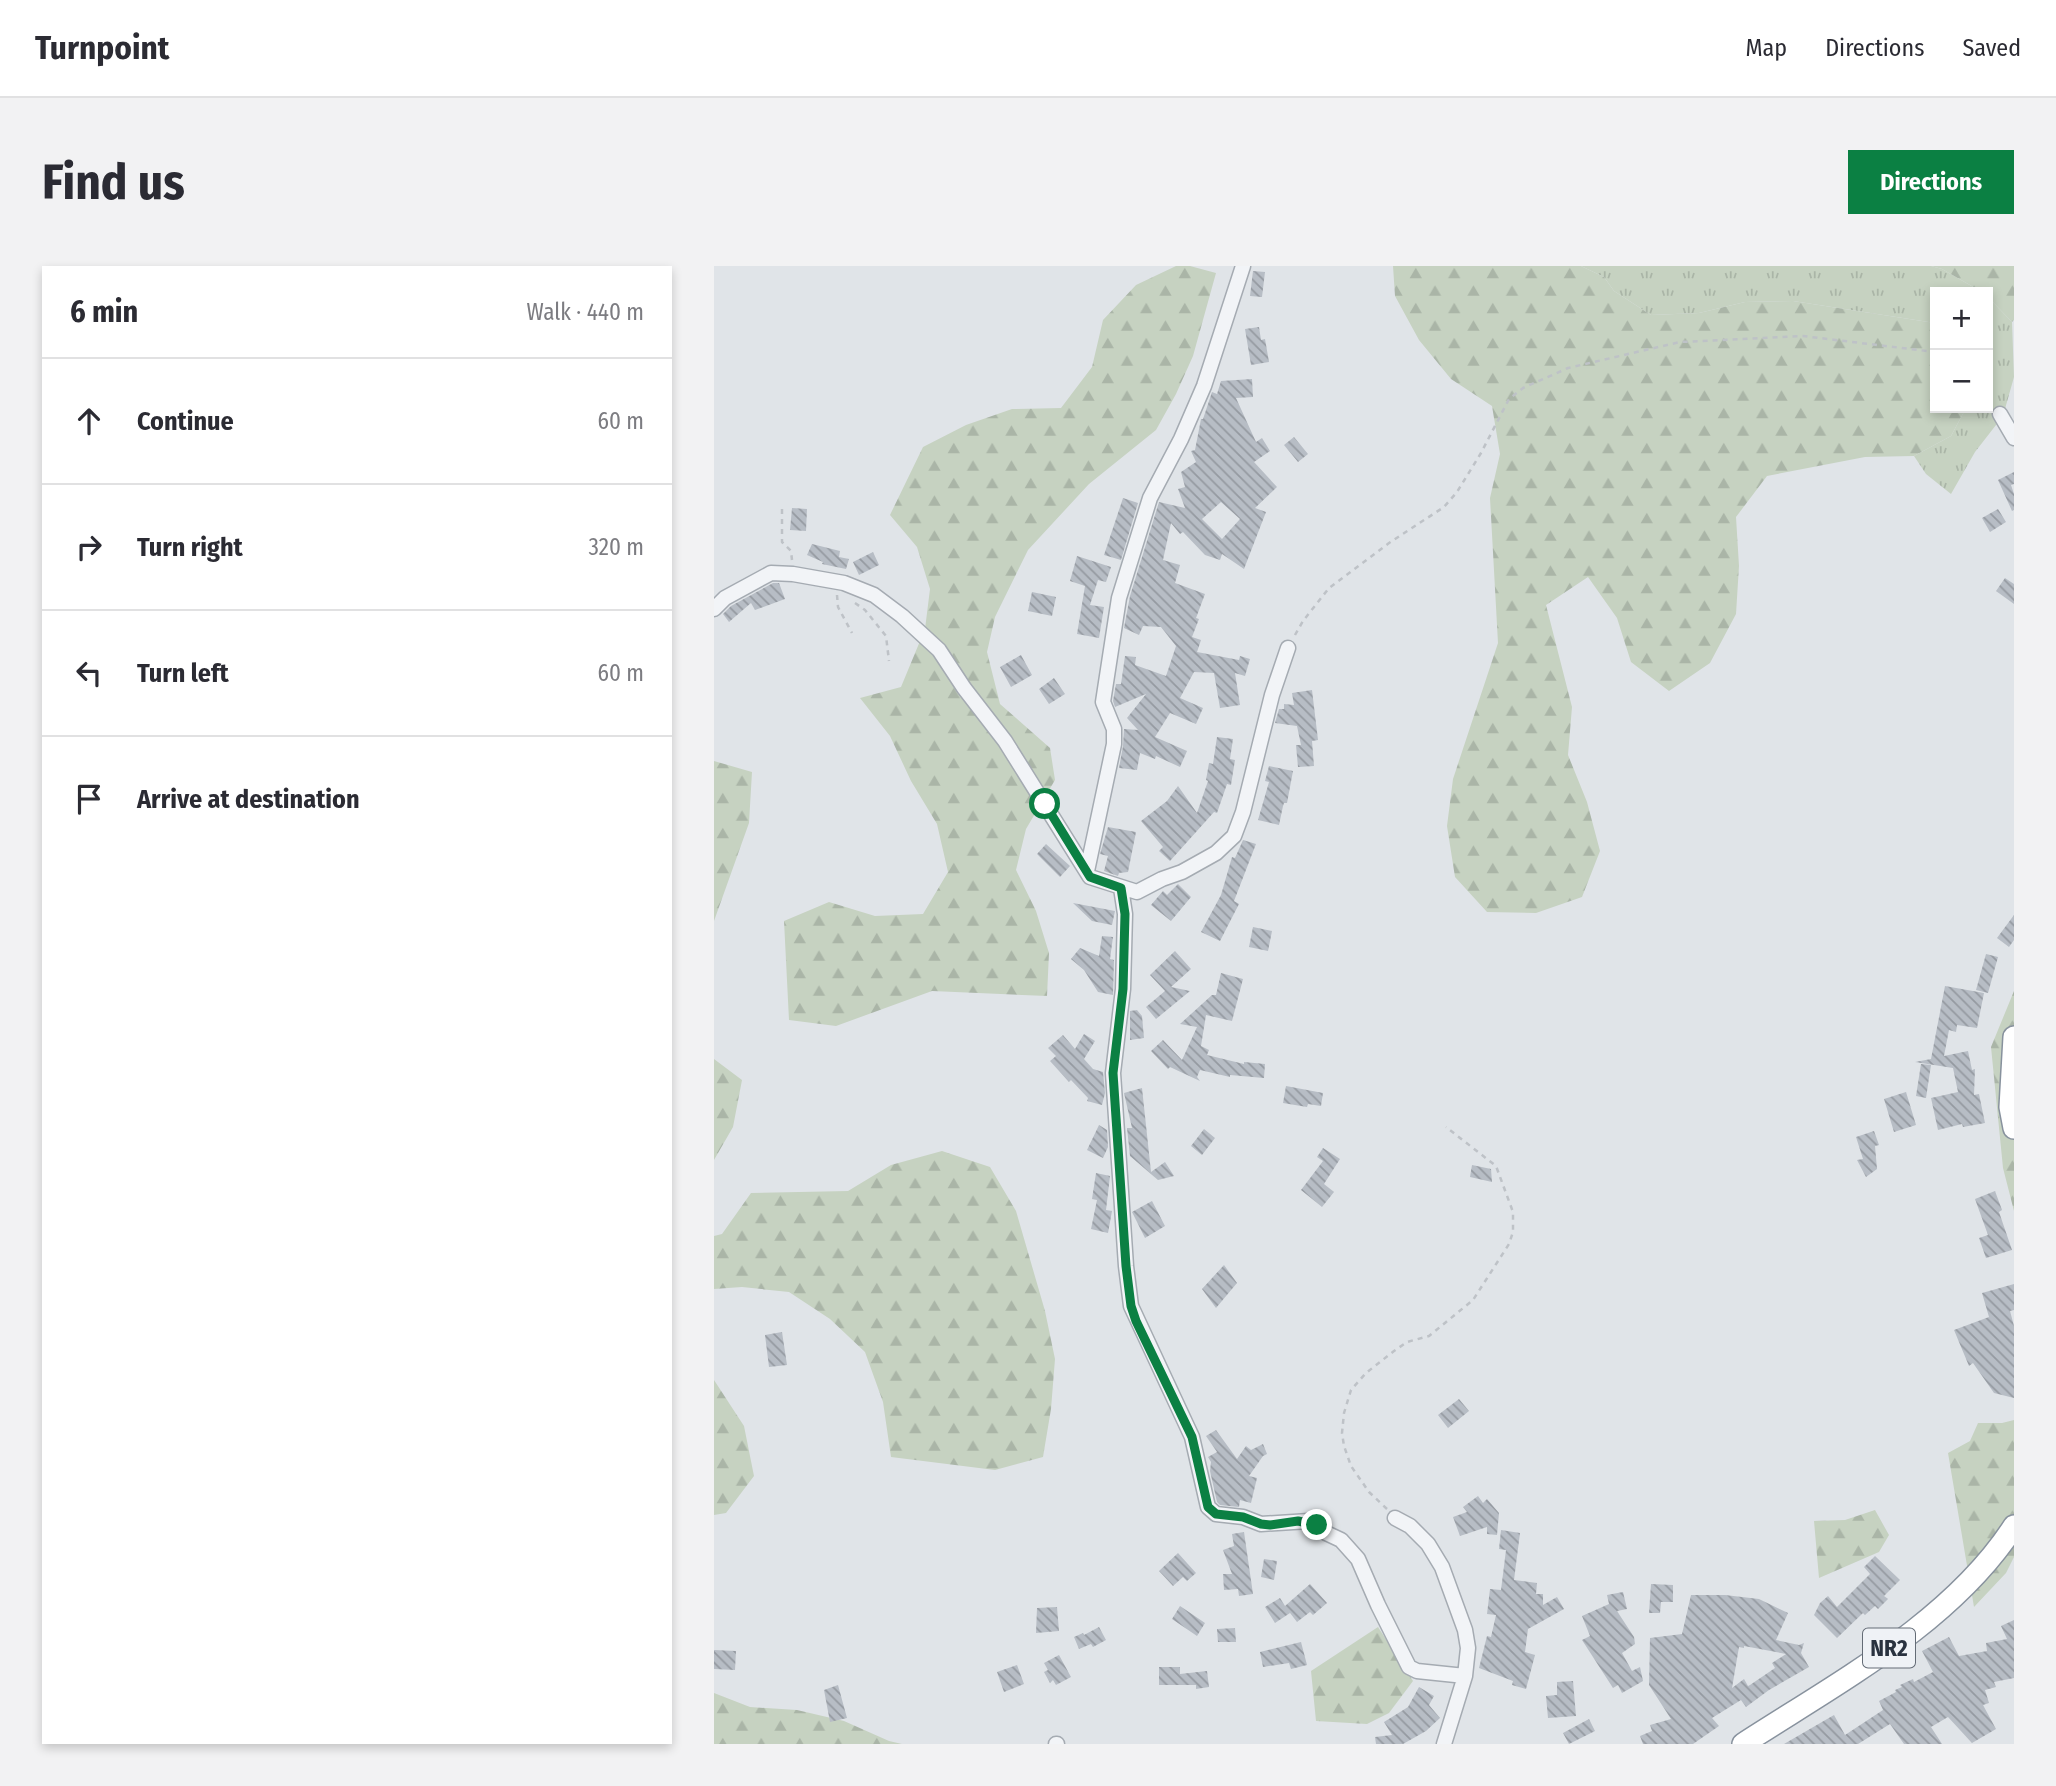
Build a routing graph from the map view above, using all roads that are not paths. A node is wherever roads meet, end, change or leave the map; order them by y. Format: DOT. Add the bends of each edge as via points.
graph roads {
  1 [pos="1240,269"];
  2 [pos="2000,414"];
  3 [pos="2014,439"];
  4 [pos="714,610"];
  5 [pos="1288,648"];
  6 [pos="1087,871"];
  7 [pos="1121,888"];
  8 [pos="2014,1037"];
  9 [pos="2014,1128"];
  10 [pos="1395,1518"];
  11 [pos="2014,1526"];
  12 [pos="1465,1676"];
  13 [pos="1444,1744"];
  14 [pos="1743,1744"];
  1 -- 6 [label="street" via="1204,386 1150,498 1119,598 1103,702 1114,729 1114,744"];
  2 -- 3 [label="street"];
  4 -- 6 [label="street" via="724,598 771,573 844,583 874,595 939,650 1005,741"];
  5 -- 7 [label="street" via="1234,836 1216,853 1182,872 1137,892"];
  6 -- 7 [label="street" via="1090,877"];
  7 -- 12 [label="street" via="1123,989 1113,1073 1131,1306 1189,1430 1208,1507 1216,1514 1261,1524 1309,1521 1342,1540 1358,1559 1409,1667"];
  8 -- 9 [label="highway" via="2010,1107"];
  10 -- 12 [label="street" via="1428,1544 1443,1567 1465,1630"];
  11 -- 14 [label="highway, NR2" via="1999,1550 1961,1591 1858,1672"];
  12 -- 13 [label="street"];
}
